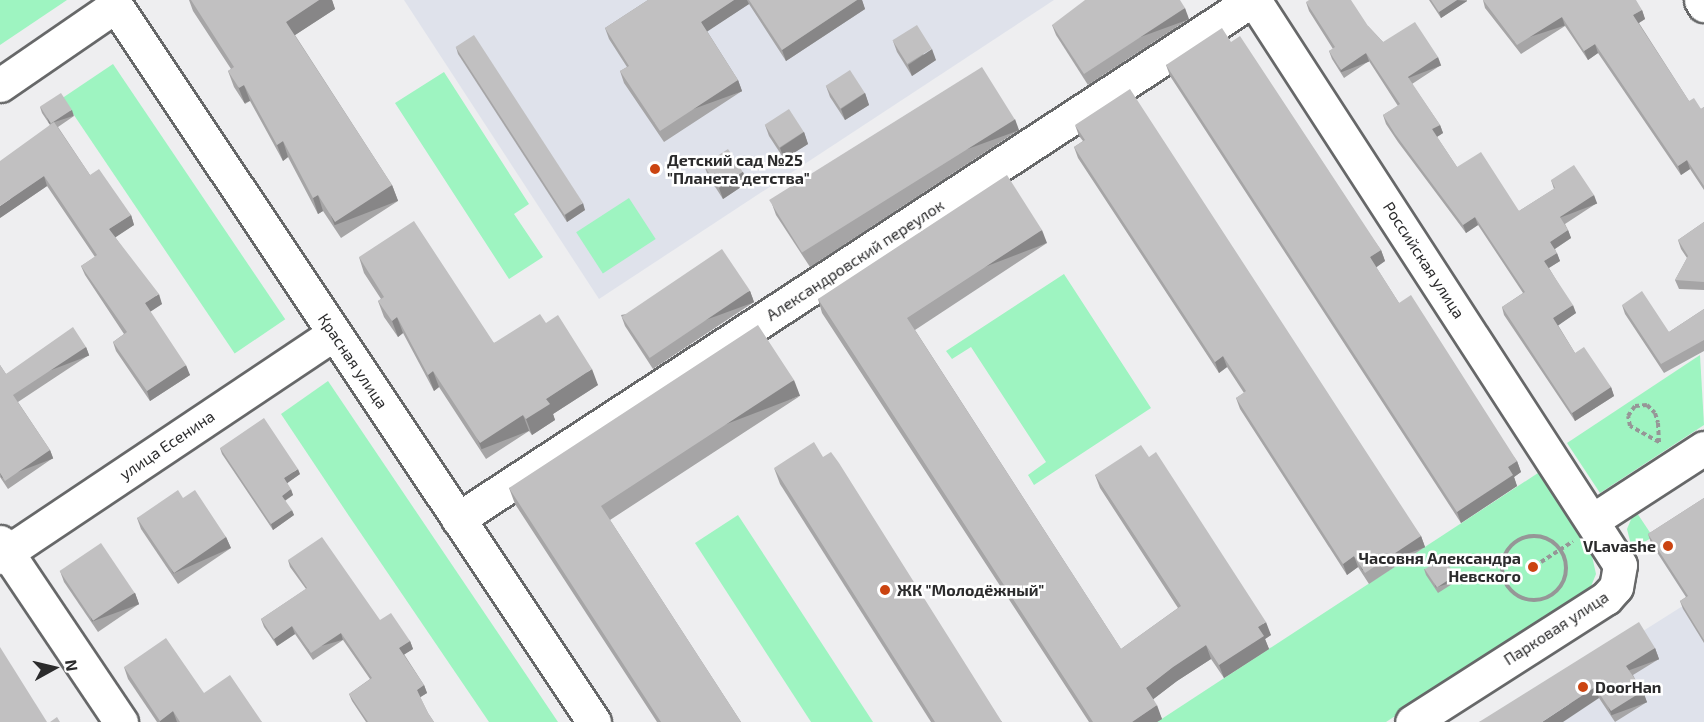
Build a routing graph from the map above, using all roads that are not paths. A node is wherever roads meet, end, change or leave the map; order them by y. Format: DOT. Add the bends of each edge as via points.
graph roads {
  1 [pos="1253,0"];
  2 [pos="1701,0"];
  3 [pos="113,3"];
  4 [pos="1704,5"];
  5 [pos="0,85"];
  6 [pos="334,333"];
  7 [pos="1704,448"];
  8 [pos="458,519"];
  9 [pos="1585,530"];
  10 [pos="2,550"];
  11 [pos="121,722"];
  12 [pos="594,722"];
  13 [pos="1412,722"];
  1 -- 8 [label="street, Александровский переулок"];
  1 -- 9 [label="street, Российская улица"];
  2 -- 4 [label="street"];
  3 -- 5 [label="street"];
  3 -- 6 [label="street, Красная улица"];
  6 -- 8 [label="street, Красная улица"];
  6 -- 10 [label="street, улица Есенина"];
  7 -- 9 [label="street"];
  8 -- 12 [label="street, Красная улица"];
  9 -- 13 [label="street, Парковая улица" via="1618,558 1620,572 1612,593"];
  10 -- 11 [label="street"];
}
